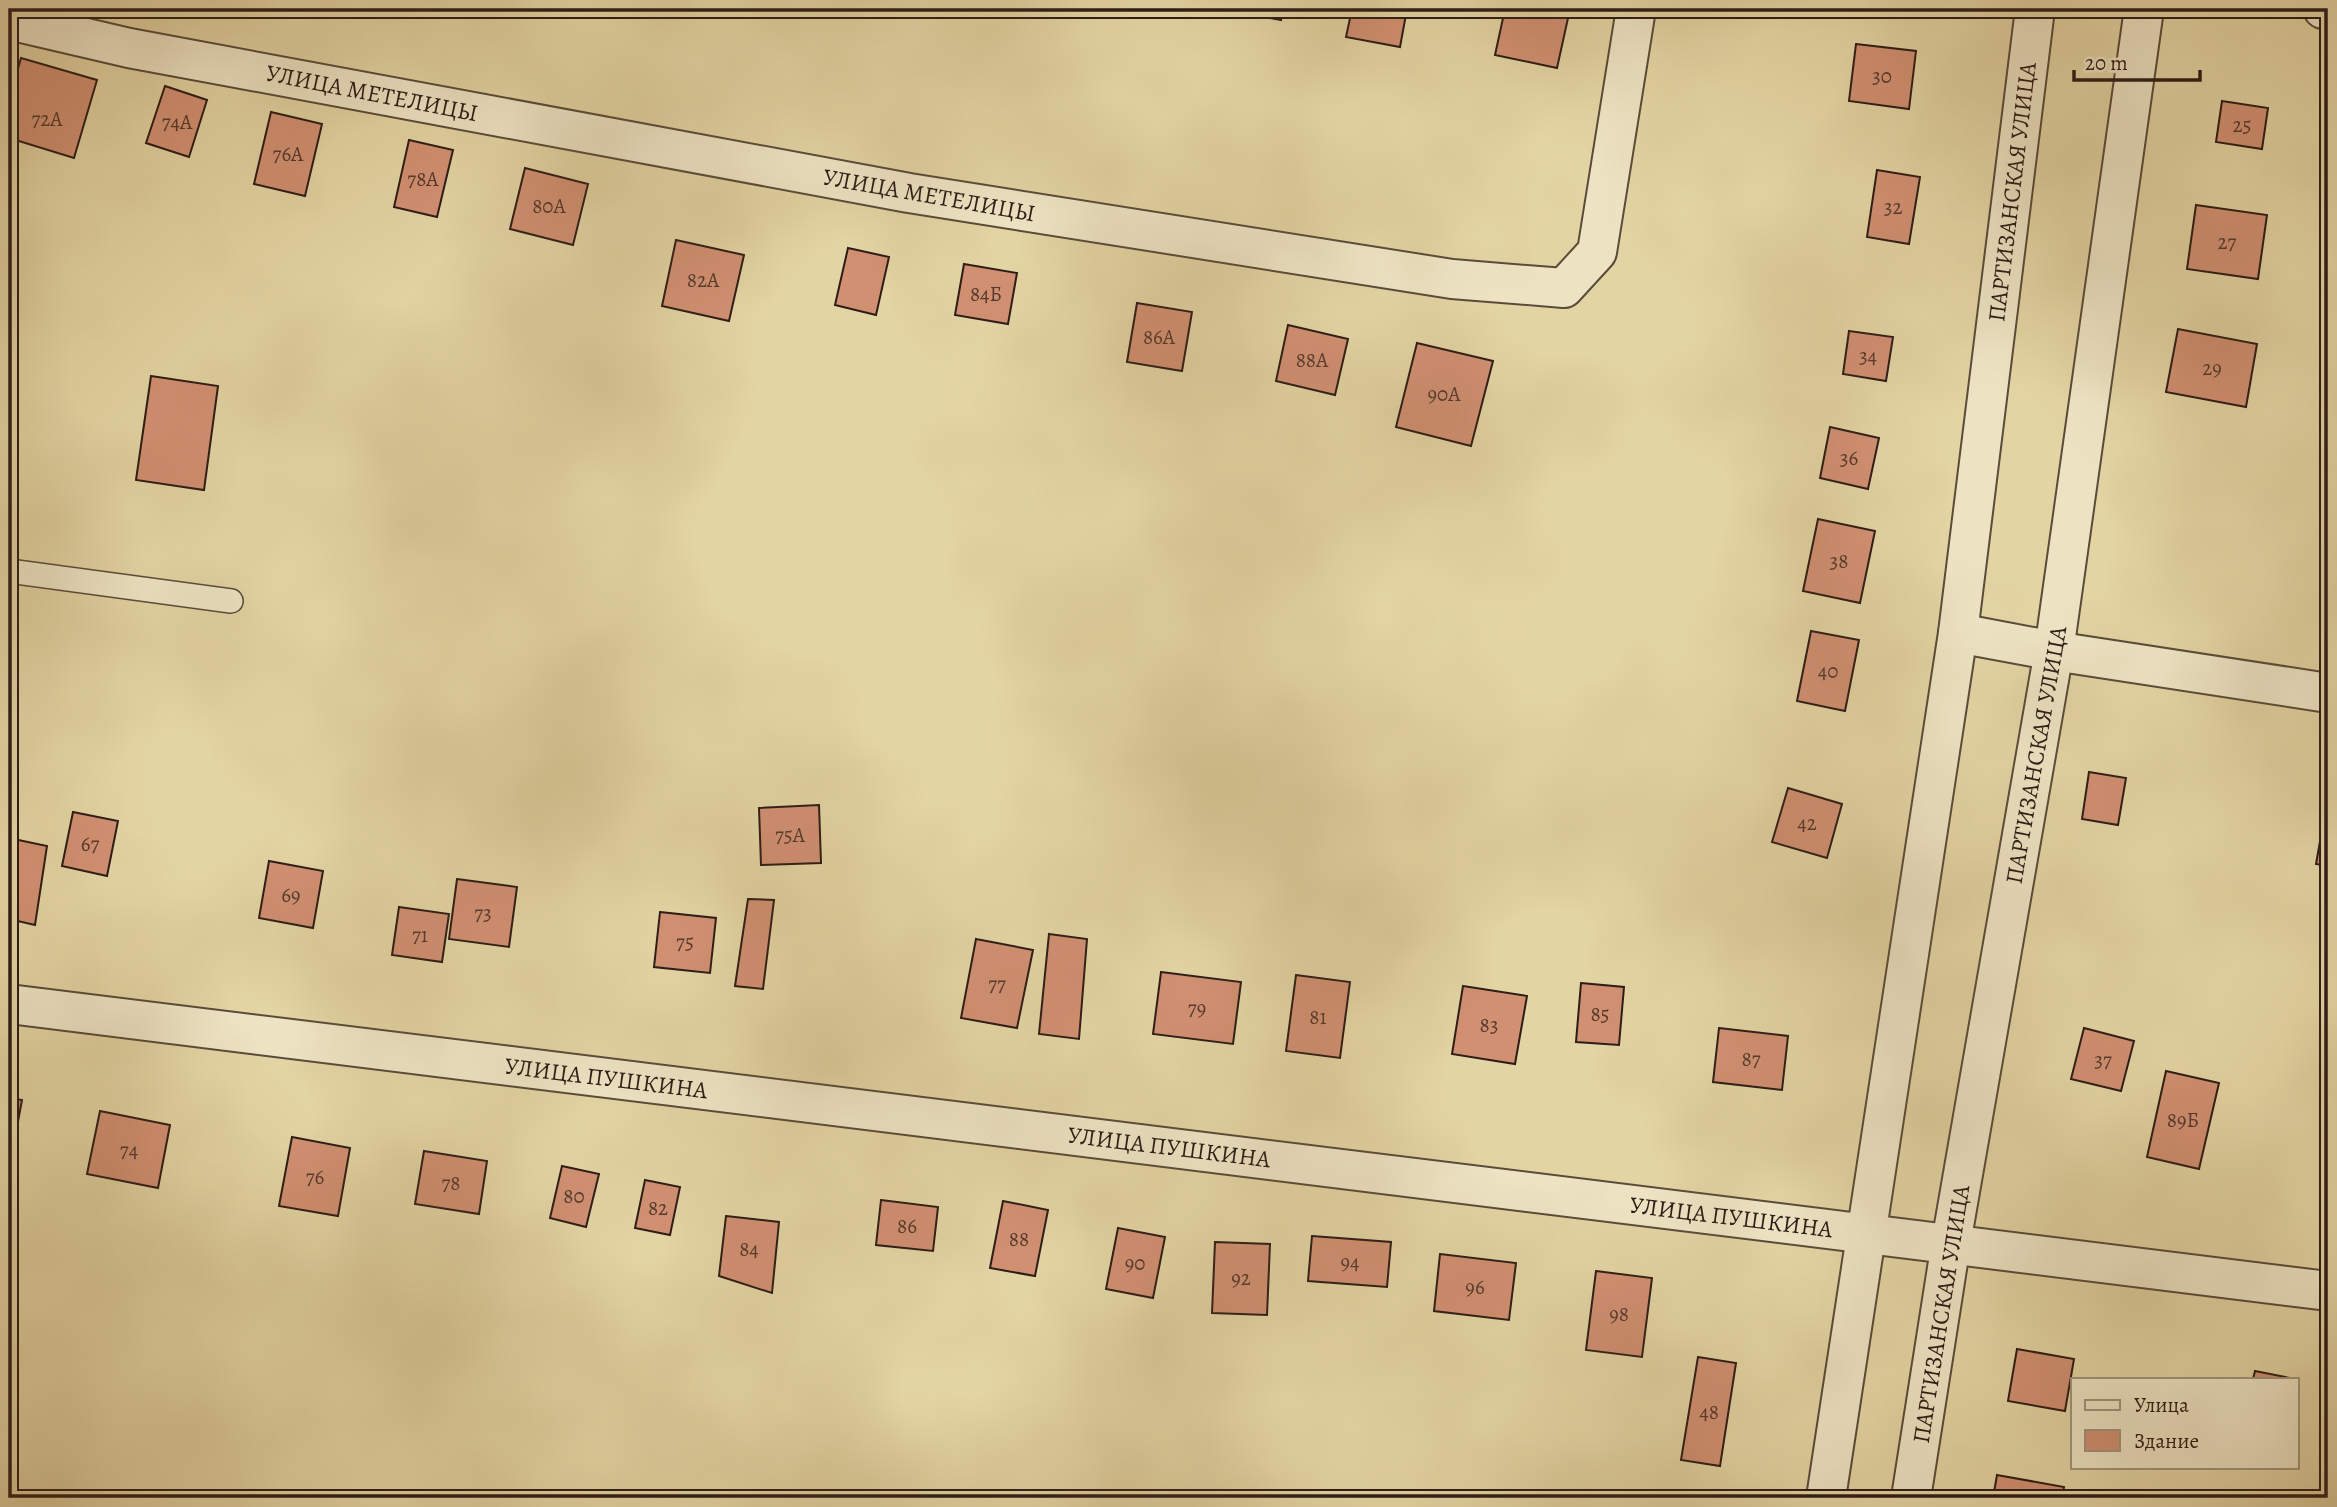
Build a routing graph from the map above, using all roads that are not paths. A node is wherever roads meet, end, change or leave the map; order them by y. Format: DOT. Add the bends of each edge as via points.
graph roads {
  1 [pos="1636,9"];
  2 [pos="2035,9"];
  3 [pos="2144,9"];
  4 [pos="9,20"];
  5 [pos="9,571"];
  6 [pos="231,601"];
  7 [pos="1958,634"];
  8 [pos="2054,651"];
  9 [pos="2328,693"];
  10 [pos="9,1004"];
  11 [pos="1866,1234"];
  12 [pos="1951,1243"];
  13 [pos="2328,1291"];
  14 [pos="1826,1498"];
  15 [pos="1912,1498"];
  1 -- 4 [label="street, УЛИЦА МЕТЕЛИЦЫ" via="1597,252 1564,288 1452,279 909,193 143,51"];
  2 -- 7 [label="street, ПАРТИЗАНСКАЯ УЛИЦА"];
  3 -- 8 [label="street, ПАРТИЗАНСКАЯ УЛИЦА"];
  5 -- 6 [label="lane"];
  7 -- 8 [label="street"];
  7 -- 11 [label="street, ПАРТИЗАНСКАЯ УЛИЦА"];
  8 -- 9 [label="street"];
  8 -- 12 [label="street, ПАРТИЗАНСКАЯ УЛИЦА"];
  10 -- 11 [label="street, УЛИЦА ПУШКИНА"];
  11 -- 12 [label="street, УЛИЦА ПУШКИНА"];
  11 -- 14 [label="street, ПАРТИЗАНСКАЯ УЛИЦА"];
  12 -- 13 [label="street, УЛИЦА ПУШКИНА"];
  12 -- 15 [label="street, ПАРТИЗАНСКАЯ УЛИЦА"];
}
